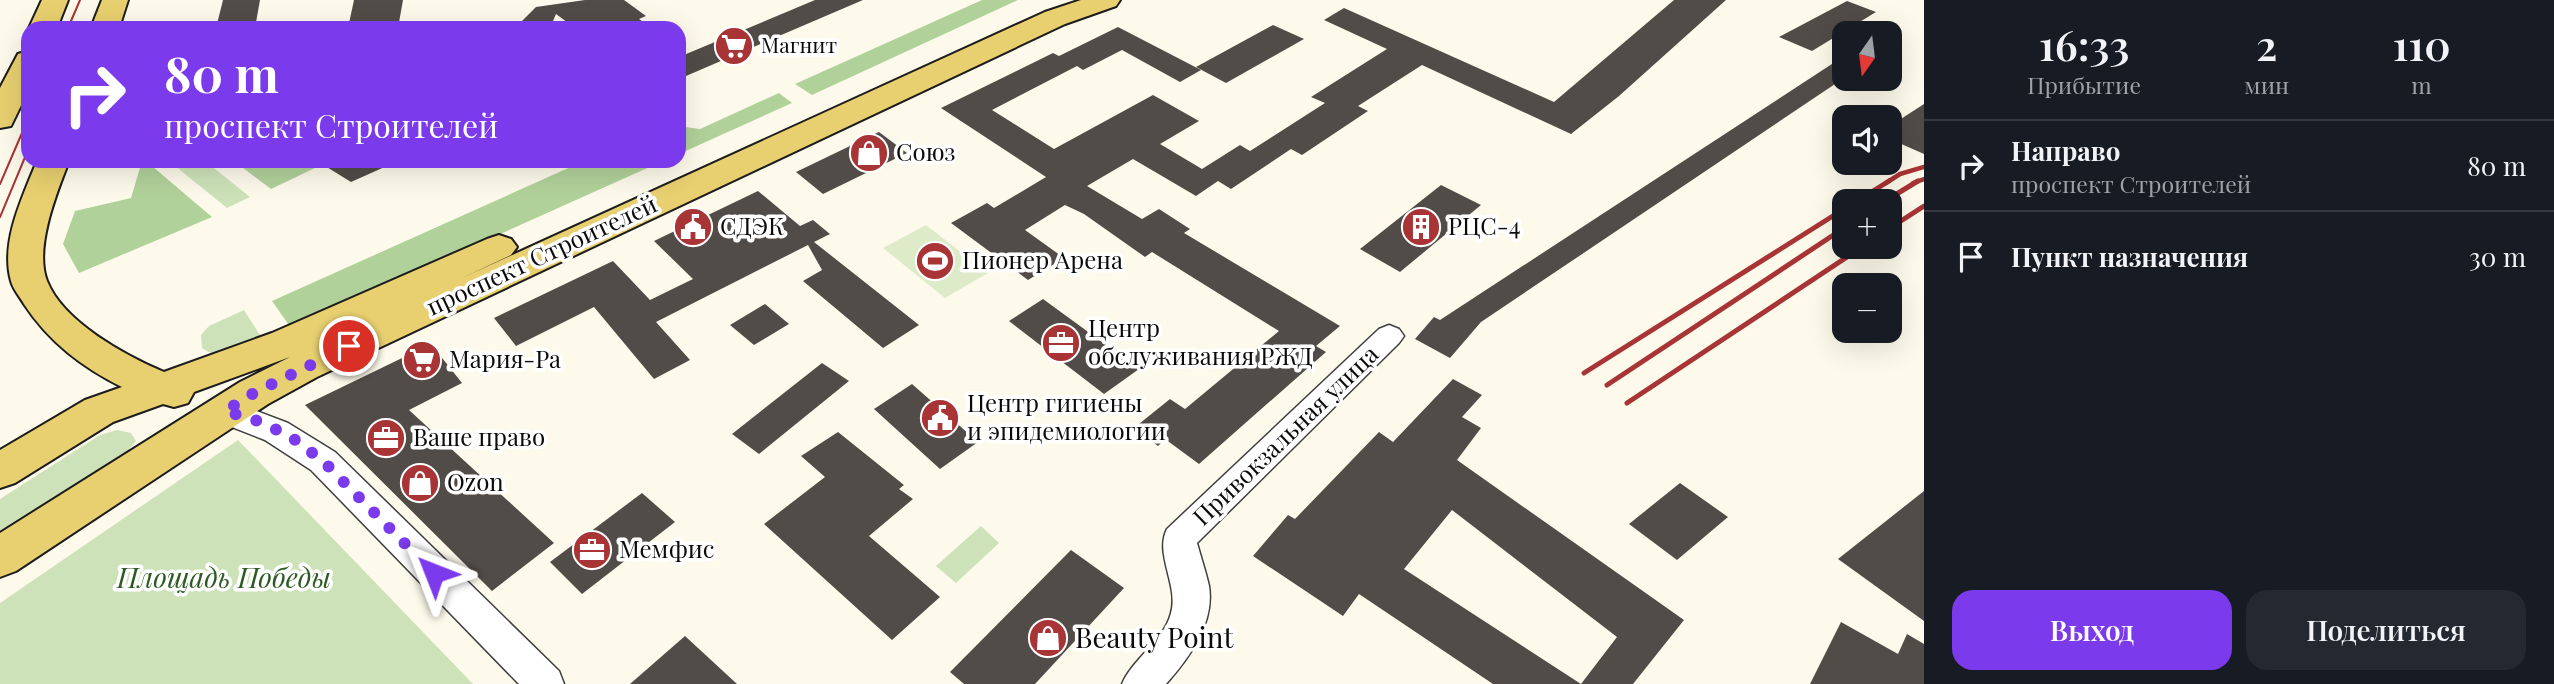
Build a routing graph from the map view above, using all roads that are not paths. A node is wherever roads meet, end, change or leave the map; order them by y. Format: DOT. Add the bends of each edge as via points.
graph roads {
  1 [pos="55,0"];
  2 [pos="115,0"];
  3 [pos="1046,0"];
  4 [pos="1107,0"];
  5 [pos="46,21"];
  6 [pos="108,21"];
  7 [pos="21,75"];
  8 [pos="0,119"];
  9 [pos="686,162"];
  10 [pos="50,168"];
  11 [pos="674,168"];
  12 [pos="37,204"];
  13 [pos="0,279"];
  14 [pos="1389,336"];
  15 [pos="160,387"];
  16 [pos="225,411"];
  17 [pos="0,471"];
  18 [pos="0,557"];
  19 [pos="545,684"];
  20 [pos="1142,684"];
  1 -- 5 [label="main road"];
  2 -- 6 [label="main road"];
  3 -- 9 [label="main road, проспект Строителей"];
  4 -- 16 [label="main road, проспект Строителей" via="1055,18 327,356"];
  7 -- 8 [label="main road"];
  10 -- 12 [label="main road"];
  11 -- 15 [label="main road, проспект Строителей" via="286,343"];
  12 -- 13 [label="main road"];
  12 -- 15 [label="main road" via="28,246 29,282 47,310 70,335 109,364"];
  14 -- 20 [label="street, Привокзальная улица" via="1179,539 1192,591 1189,620"];
  15 -- 16 [label="main road"];
  15 -- 17 [label="main road, проспект Строителей" via="99,411"];
  16 -- 18 [label="main road, проспект Строителей"];
  16 -- 19 [label="street" via="290,436 323,461"];
}
